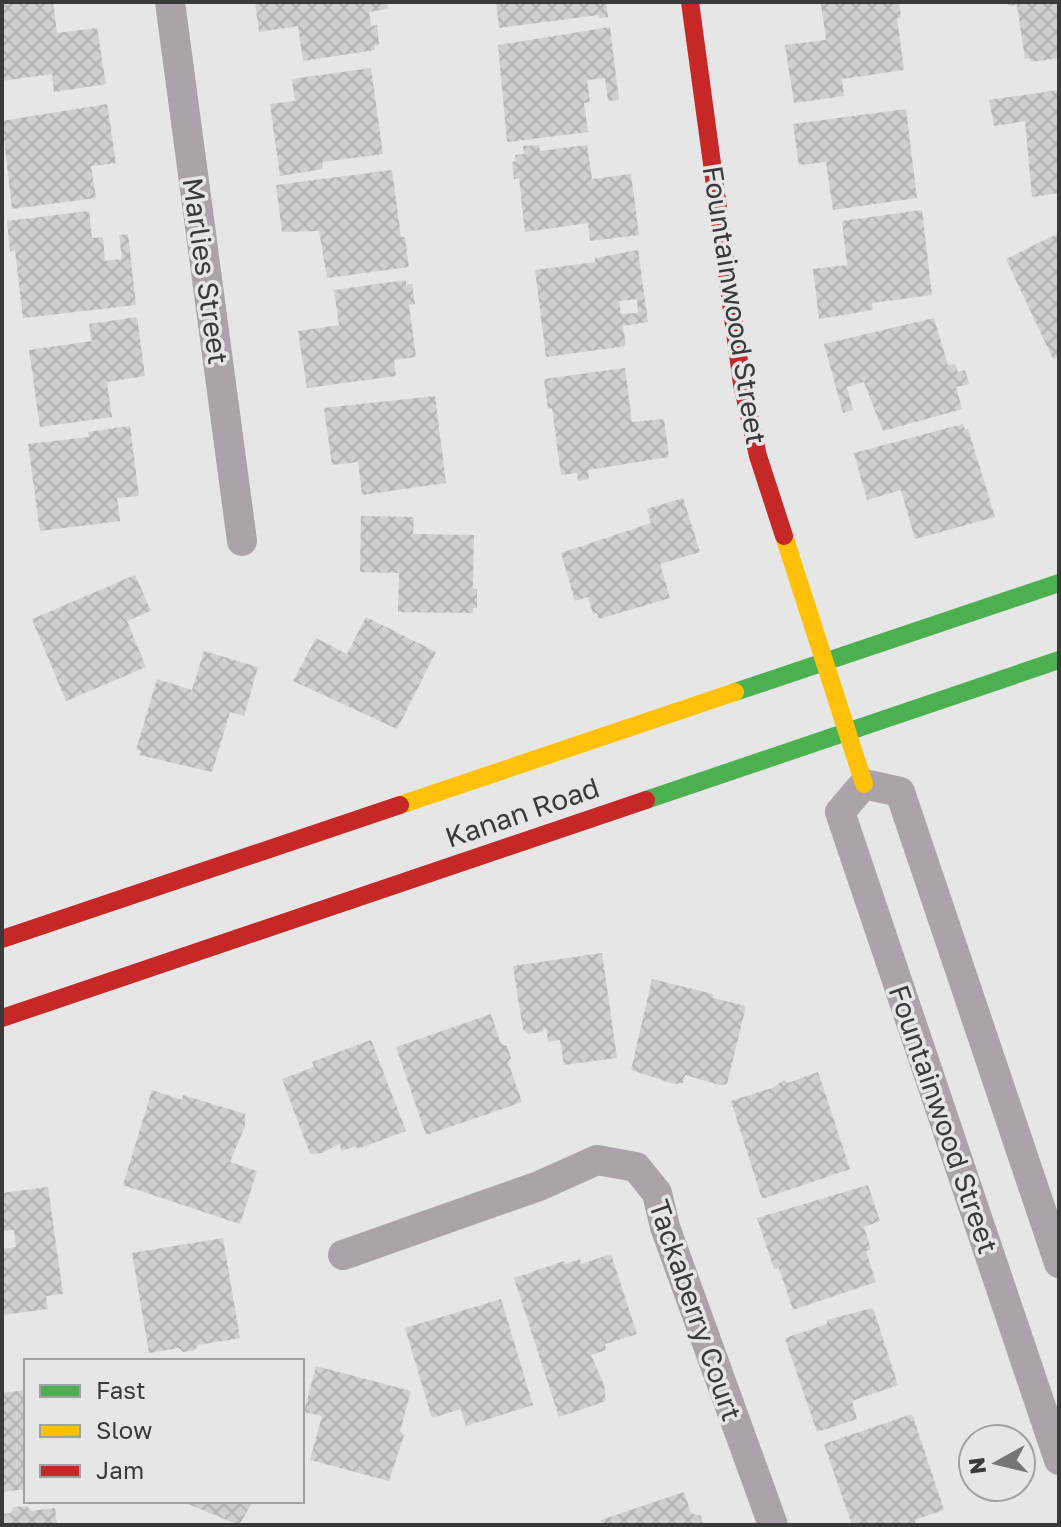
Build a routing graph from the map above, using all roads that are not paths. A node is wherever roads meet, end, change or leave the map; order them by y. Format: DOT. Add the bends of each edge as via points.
graph roads {
  1 [pos="170,2"];
  2 [pos="690,2"];
  3 [pos="242,541"];
  4 [pos="1059,583"];
  5 [pos="1059,660"];
  6 [pos="825,663"];
  7 [pos="846,731"];
  8 [pos="864,784"];
  9 [pos="2,939"];
  10 [pos="2,1018"];
  11 [pos="343,1255"];
  12 [pos="1059,1263"];
  13 [pos="1059,1460"];
  14 [pos="773,1525"];
  1 -- 3 [label="street, Marlies Street"];
  2 -- 6 [label="main road, Fountainwood Street" via="742,384 758,456"];
  4 -- 6 [label="main road, Kanan Road"];
  5 -- 7 [label="main road, Kanan Road"];
  6 -- 7 [label="main road, Fountainwood Street"];
  6 -- 9 [label="main road, Kanan Road"];
  7 -- 8 [label="main road, Fountainwood Street"];
  7 -- 10 [label="main road, Kanan Road"];
  8 -- 12 [label="street" via="900,792"];
  8 -- 13 [label="street, Fountainwood Street" via="840,812"];
  11 -- 14 [label="street, Tackaberry Court" via="539,1186 597,1160 636,1167 657,1193"];
}
